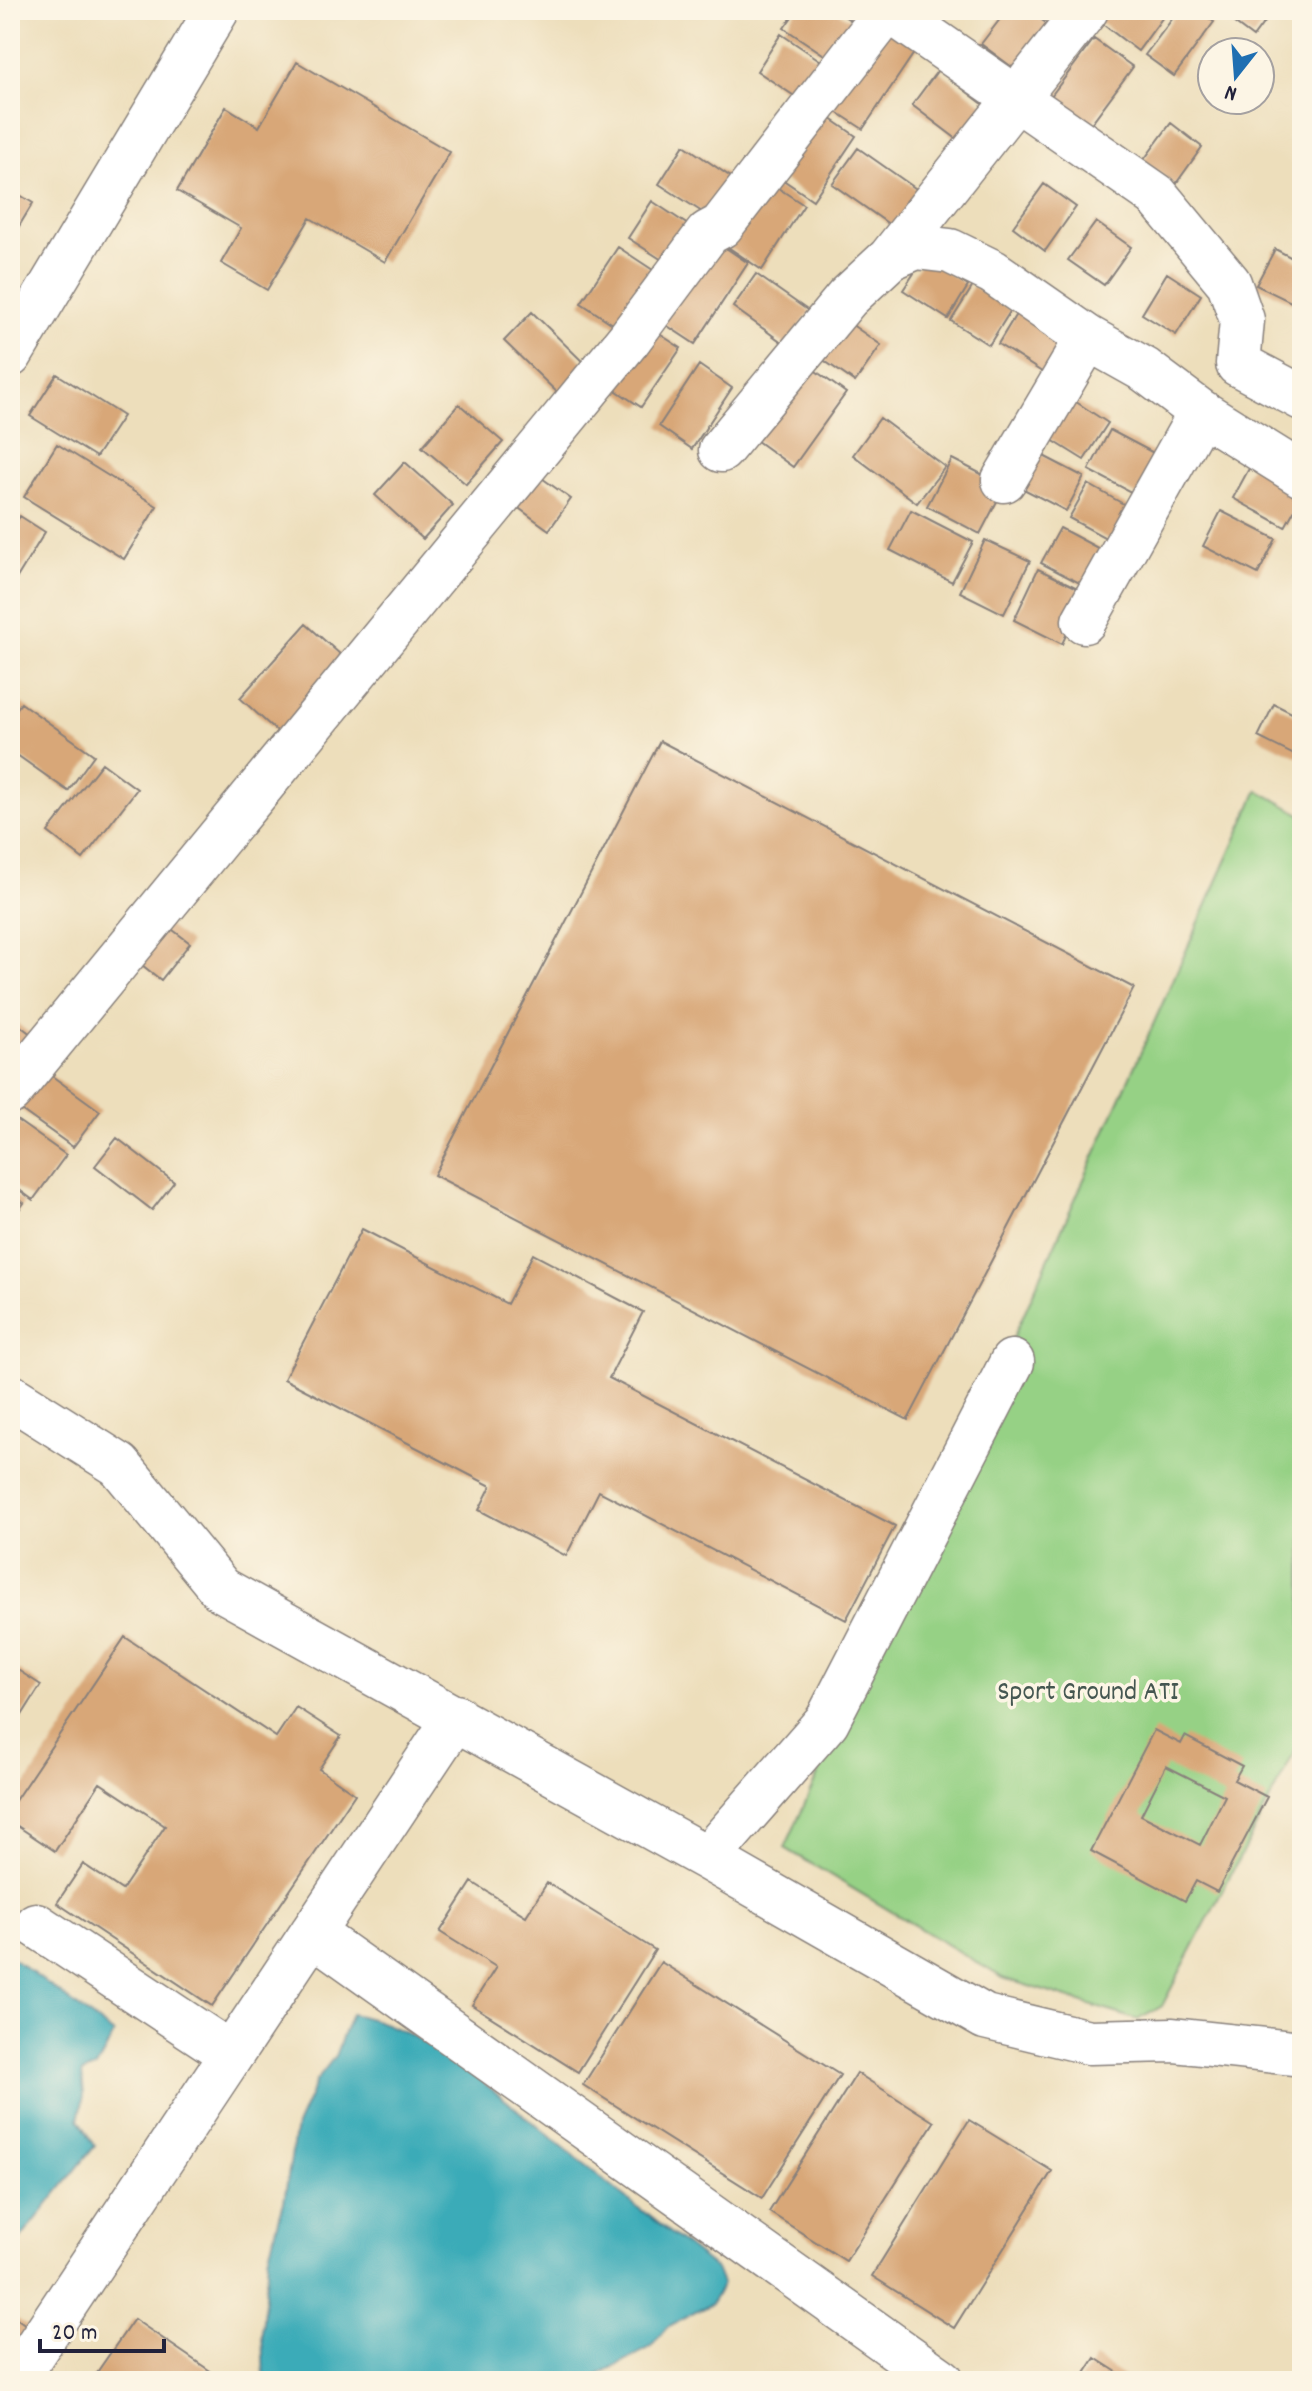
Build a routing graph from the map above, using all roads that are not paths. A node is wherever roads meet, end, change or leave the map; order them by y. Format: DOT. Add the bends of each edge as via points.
graph roads {
  1 [pos="217,10"];
  2 [pos="888,10"];
  3 [pos="1086,10"];
  4 [pos="1016,99"];
  5 [pos="890,258"];
  6 [pos="1088,338"];
  7 [pos="10,355"];
  8 [pos="1302,398"];
  9 [pos="1201,412"];
  10 [pos="721,450"];
  11 [pos="1302,475"];
  12 [pos="1004,480"];
  13 [pos="1084,621"];
  14 [pos="10,1092"];
  15 [pos="1012,1362"];
  16 [pos="10,1396"];
  17 [pos="456,1717"];
  18 [pos="707,1858"];
  19 [pos="36,1925"];
  20 [pos="312,1933"];
  21 [pos="231,2054"];
  22 [pos="1302,2054"];
  23 [pos="14,2381"];
  24 [pos="942,2381"];
  1 -- 7 [label="street"];
  2 -- 4 [label="street"];
  2 -- 14 [label="street" via="721,226 708,233 629,339"];
  3 -- 4 [label="street"];
  4 -- 5 [label="street"];
  4 -- 8 [label="street" via="1156,195 1229,283 1242,320 1238,364"];
  5 -- 6 [label="street" via="916,247 950,251 993,272"];
  5 -- 10 [label="street" via="847,298"];
  6 -- 9 [label="street" via="1145,370"];
  6 -- 12 [label="street"];
  9 -- 11 [label="street"];
  9 -- 13 [label="street"];
  15 -- 18 [label="street" via="827,1721"];
  16 -- 17 [label="street" via="119,1465 221,1589"];
  17 -- 18 [label="street"];
  17 -- 20 [label="street"];
  18 -- 22 [label="street" via="985,2017 1089,2042 1173,2040"];
  19 -- 21 [label="street"];
  20 -- 21 [label="street"];
  20 -- 24 [label="street"];
  21 -- 23 [label="street"];
}
